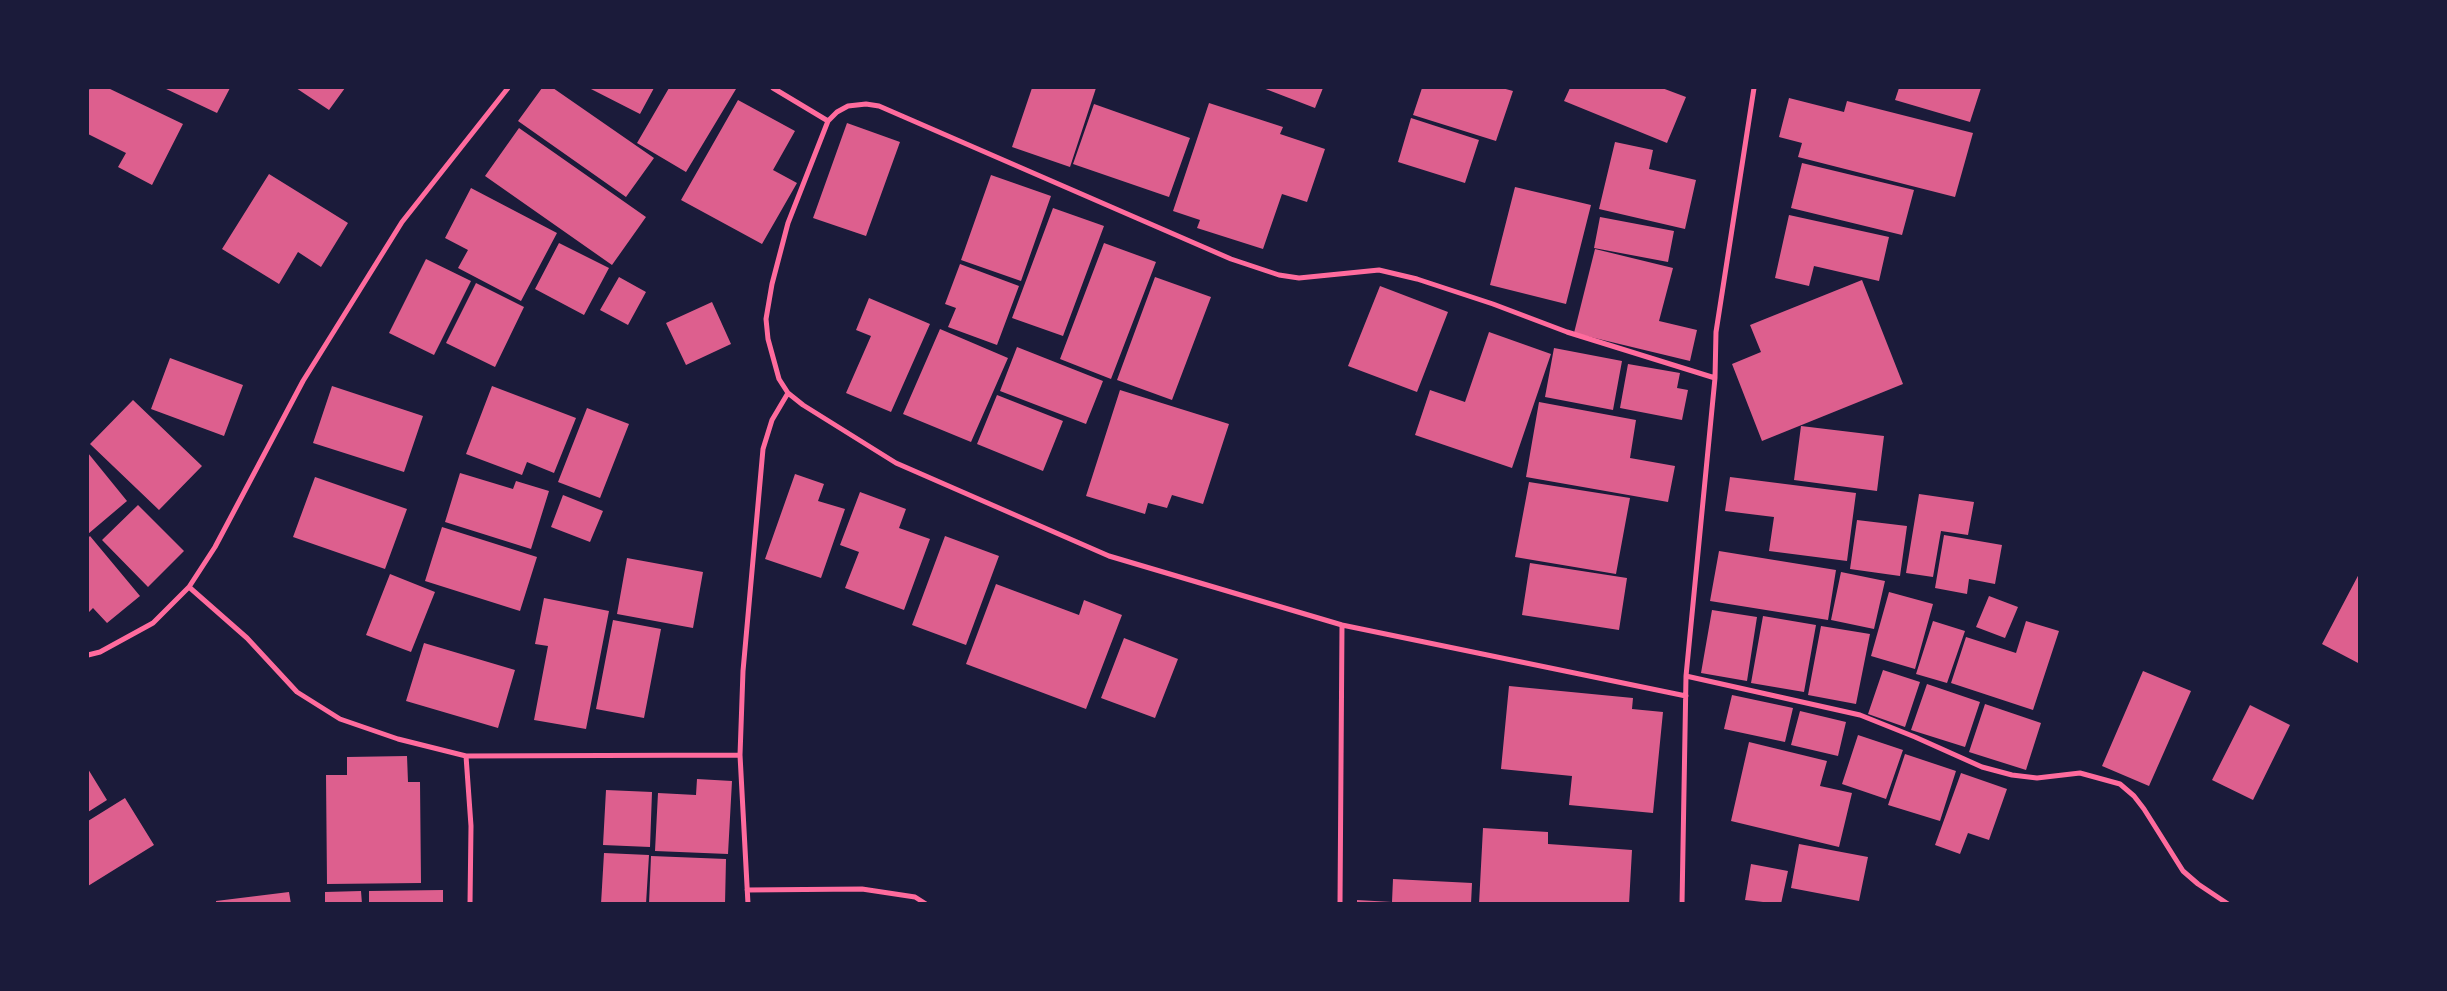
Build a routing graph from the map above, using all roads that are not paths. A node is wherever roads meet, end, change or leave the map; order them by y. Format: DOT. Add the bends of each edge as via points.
graph roads {
  1 [pos="508,88"];
  2 [pos="773,88"];
  3 [pos="1754,88"];
  4 [pos="828,120"];
  5 [pos="1715,378"];
  6 [pos="788,393"];
  7 [pos="189,587"];
  8 [pos="1342,625"];
  9 [pos="88,655"];
  10 [pos="1686,676"];
  11 [pos="1686,696"];
  12 [pos="466,756"];
  13 [pos="740,756"];
  14 [pos="747,890"];
  15 [pos="470,904"];
  16 [pos="748,904"];
  17 [pos="926,904"];
  18 [pos="1340,904"];
  19 [pos="1682,904"];
  20 [pos="2228,904"];
  1 -- 7 [label="street" via="402,222 303,381 215,546"];
  2 -- 4 [label="street"];
  3 -- 5 [label="street" via="1716,332"];
  4 -- 5 [label="street" via="848,106 880,106 1231,258 1279,275 1299,278 1379,270 1389,272"];
  4 -- 6 [label="street" via="788,223 766,319 772,360"];
  5 -- 10 [label="street"];
  6 -- 8 [label="street" via="896,463 1100,552"];
  6 -- 13 [label="street" via="772,420 763,449"];
  7 -- 9 [label="street" via="153,623 100,652"];
  7 -- 12 [label="street" via="247,638 297,692 340,719 398,739"];
  8 -- 11 [label="street"];
  8 -- 18 [label="street"];
  10 -- 11 [label="street"];
  10 -- 20 [label="street" via="1860,715 1982,767 2012,775 2037,778 2080,773 2120,784 2134,796 2184,871"];
  11 -- 19 [label="street"];
  12 -- 13 [label="street"];
  12 -- 15 [label="street" via="471,826"];
  13 -- 14 [label="street"];
  14 -- 16 [label="street"];
  14 -- 17 [label="street" via="862,889 915,897"];
}
